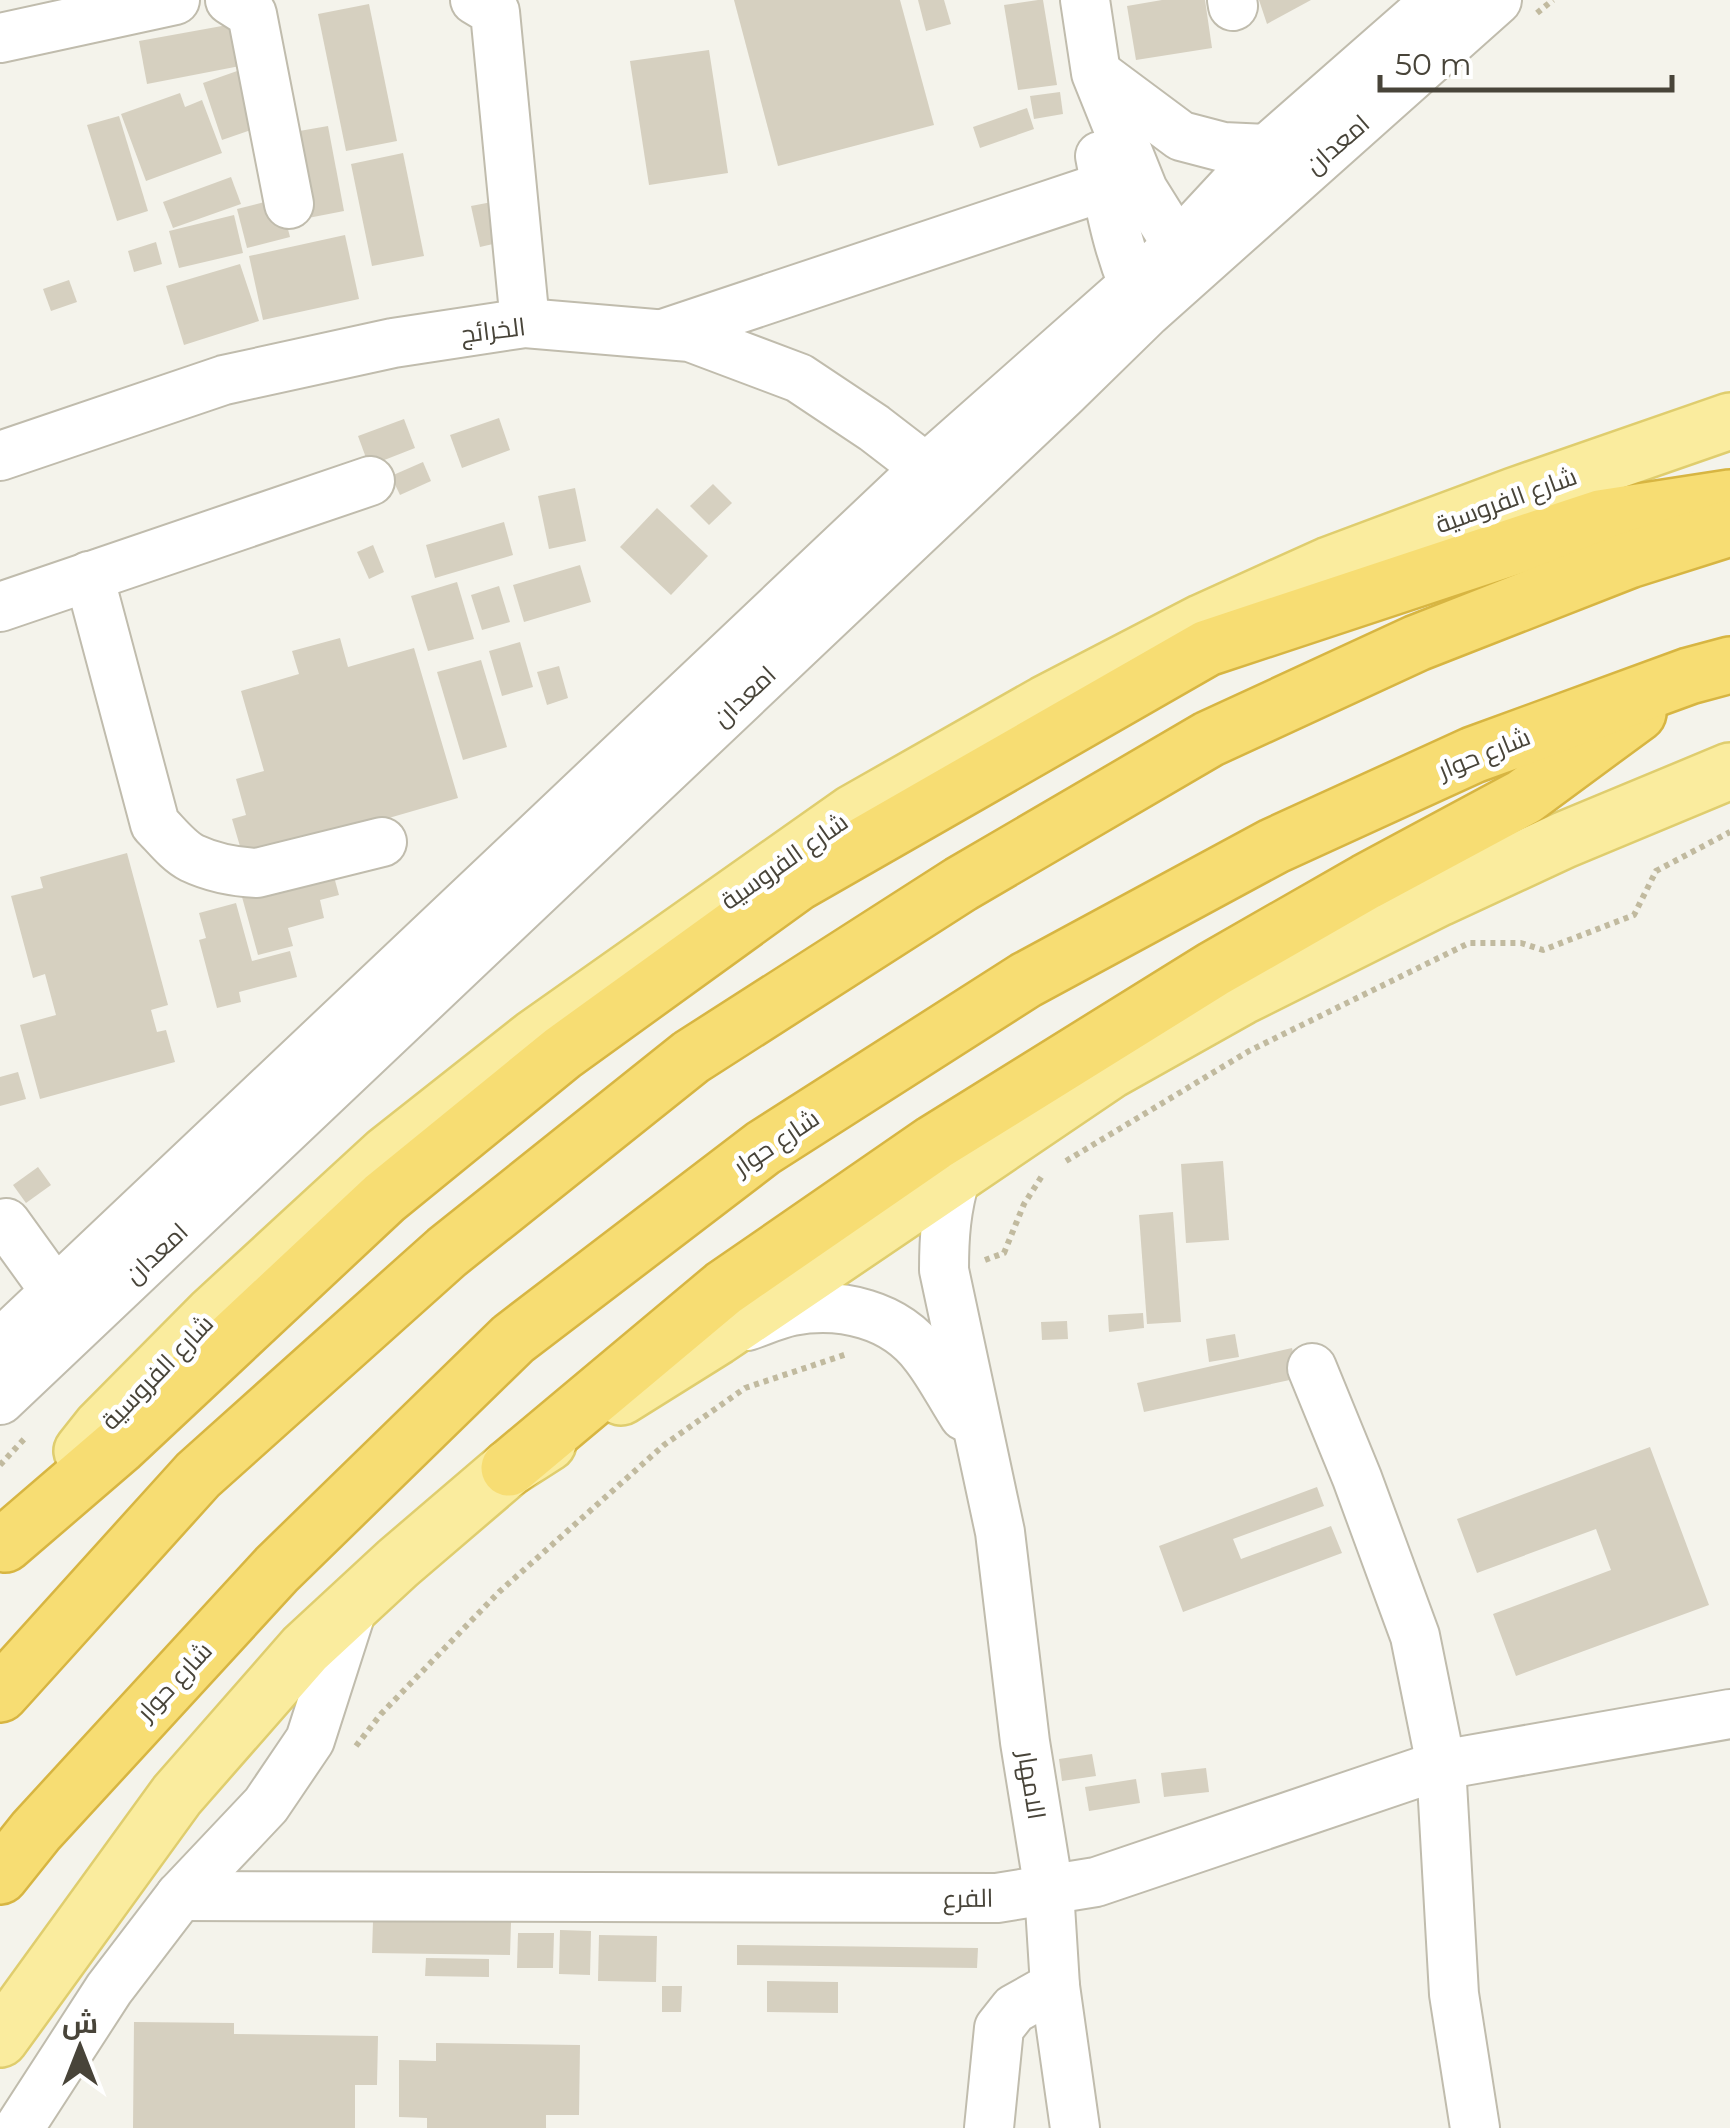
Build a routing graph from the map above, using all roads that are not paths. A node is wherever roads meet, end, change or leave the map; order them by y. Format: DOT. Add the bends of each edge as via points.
graph roads {
  1 [pos="175,0"];
  2 [pos="230,0"];
  3 [pos="1085,0"];
  4 [pos="1437,0"];
  5 [pos="1496,0"];
  6 [pos="497,4"];
  7 [pos="0,38"];
  8 [pos="1096,73"];
  9 [pos="1267,149"];
  10 [pos="1106,186"];
  11 [pos="288,204"];
  12 [pos="1185,258"];
  13 [pos="1139,299"];
  14 [pos="525,324"];
  15 [pos="662,334"];
  16 [pos="1730,421"];
  17 [pos="0,456"];
  18 [pos="370,481"];
  19 [pos="940,482"];
  20 [pos="1730,498"];
  21 [pos="1730,528"];
  22 [pos="89,576"];
  23 [pos="0,607"];
  24 [pos="1710,671"];
  25 [pos="1730,772"];
  26 [pos="382,842"];
  27 [pos="956,1176"];
  28 [pos="6,1224"];
  29 [pos="55,1292"];
  30 [pos="717,1337"];
  31 [pos="0,1344"];
  32 [pos="1312,1368"];
  33 [pos="0,1400"];
  34 [pos="983,1444"];
  35 [pos="509,1468"];
  36 [pos="2,1547"];
  37 [pos="354,1603"];
  38 [pos="0,1694"];
  39 [pos="1730,1714"];
  40 [pos="1442,1765"];
  41 [pos="0,1876"];
  42 [pos="1049,1890"];
  43 [pos="180,1896"];
  44 [pos="1055,1986"];
  45 [pos="0,2039"];
  46 [pos="19,2128"];
  47 [pos="989,2128"];
  48 [pos="1075,2128"];
  49 [pos="1475,2128"];
  1 -- 7 [label="street"];
  2 -- 11 [label="street" via="252,14"];
  3 -- 8 [label="street"];
  4 -- 9 [label="street, امعدان"];
  5 -- 12 [label="street, امعدان"];
  6 -- 14 [label="street"];
  8 -- 9 [label="street" via="1181,136"];
  8 -- 10 [label="street" via="1093,116"];
  8 -- 12 [label="street" via="1143,190"];
  9 -- 12 [label="street, امعدان"];
  10 -- 13 [label="street"];
  10 -- 15 [label="street"];
  12 -- 13 [label="street, امعدان"];
  13 -- 19 [label="street, امعدان"];
  14 -- 15 [label="street, الخرائج"];
  14 -- 17 [label="street, الخرائج" via="224,380"];
  15 -- 19 [label="street, الخرائج" via="690,337 799,378"];
  16 -- 36 [label="main road, شارع الفروسية" via="1329,565 1203,622 853,812 534,1038 387,1154 102,1427"];
  18 -- 22 [label="street"];
  19 -- 29 [label="street, امعدان"];
  19 -- 33 [label="street, امعدان"];
  20 -- 36 [label="highway" via="1600,518 1207,648 797,883 562,1053 384,1198"];
  21 -- 38 [label="highway" via="1628,560 1417,643 1209,739 962,884 692,1057 447,1252 198,1474"];
  22 -- 23 [label="street"];
  22 -- 26 [label="street" via="155,824 173,842 190,857 257,873"];
  24 -- 35 [label="highway" via="1524,797 1214,969 934,1142 724,1288"];
  24 -- 41 [label="highway, شارع حوار" via="1473,755 1274,846 1026,980 763,1148 513,1339 277,1569"];
  25 -- 27 [label="main road" via="1493,873 1241,997 1112,1070"];
  27 -- 30 [label="main road"];
  27 -- 34 [label="street, الامهار" via="944,1229 944,1270"];
  28 -- 29 [label="street"];
  29 -- 31 [label="street, امعدان"];
  30 -- 34 [label="street, الامهار" via="789,1312 843,1309 882,1318 926,1354"];
  30 -- 35 [label="main road"];
  32 -- 40 [label="street" via="1415,1636"];
  34 -- 42 [label="street, الامهار"];
  35 -- 37 [label="main road"];
  37 -- 43 [label="street" via="310,1740 266,1804"];
  37 -- 45 [label="main road" via="305,1648 177,1795"];
  39 -- 40 [label="street, الفرع"];
  40 -- 42 [label="street, الفرع" via="1096,1882"];
  40 -- 49 [label="street" via="1454,1994"];
  42 -- 43 [label="street, الفرع" via="997,1898"];
  42 -- 44 [label="street, الامهار"];
  43 -- 46 [label="street" via="109,1989"];
  44 -- 47 [label="street" via="1014,2009 998,2028"];
  44 -- 48 [label="street, الامهار"];
}
